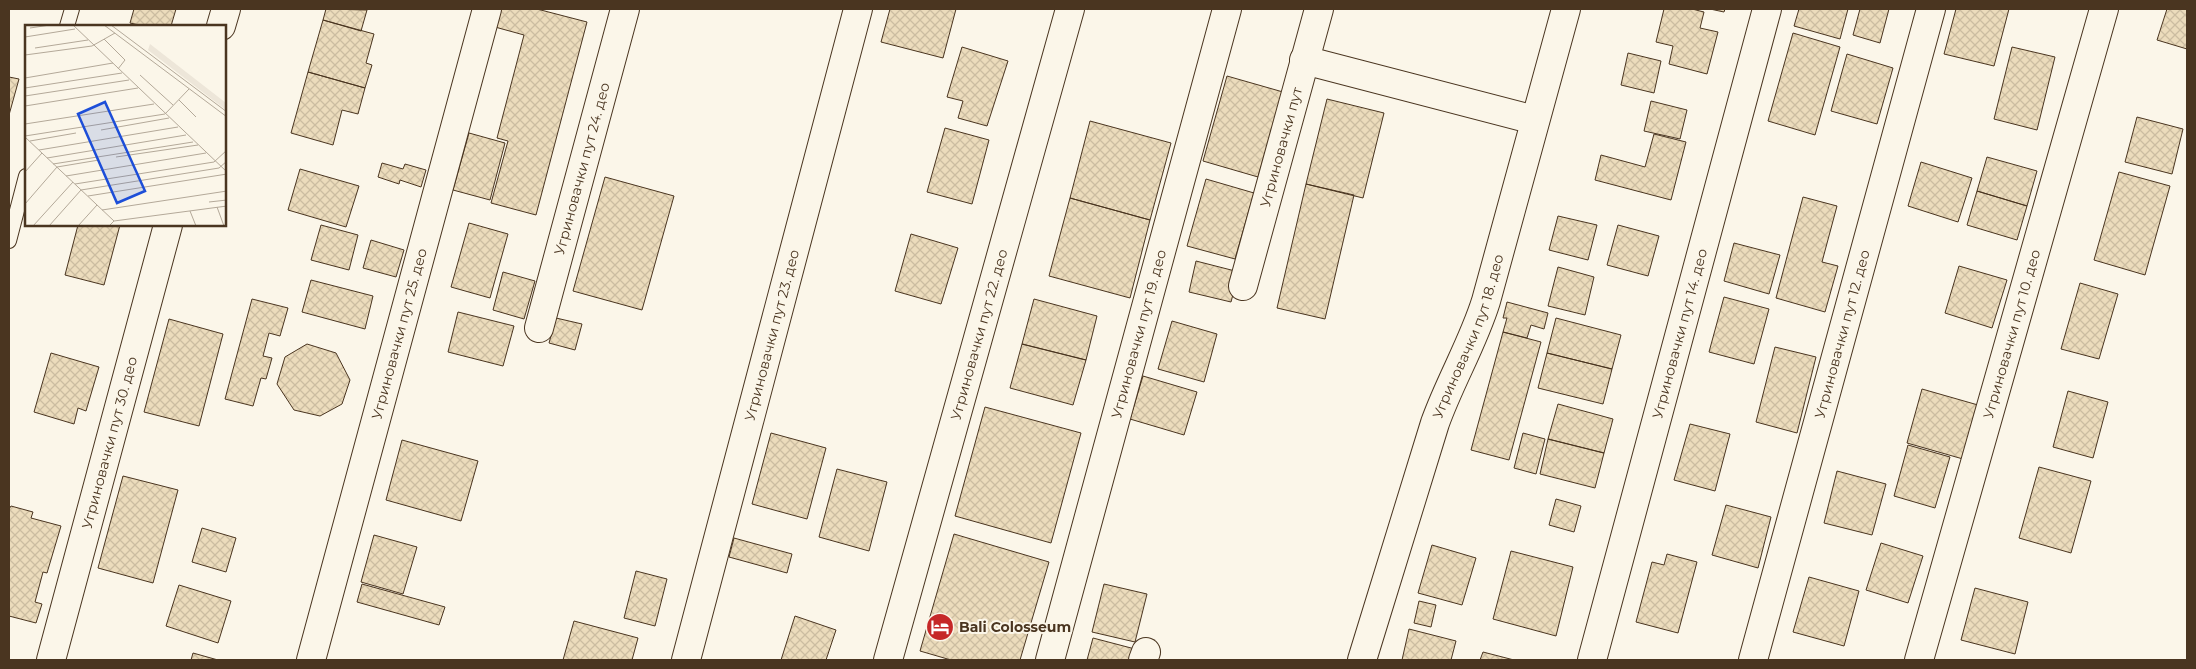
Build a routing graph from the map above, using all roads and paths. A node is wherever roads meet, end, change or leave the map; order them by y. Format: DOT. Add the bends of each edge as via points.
graph roads {
  1 [pos="72,9"];
  2 [pos="226,9"];
  3 [pos="487,9"];
  4 [pos="625,9"];
  5 [pos="858,9"];
  6 [pos="1070,9"];
  7 [pos="1227,9"];
  8 [pos="1319,9"];
  9 [pos="1566,9"];
  10 [pos="1767,9"];
  11 [pos="1931,9"];
  12 [pos="2104,9"];
  13 [pos="67,25"];
  14 [pos="221,25"];
  15 [pos="1304,60"];
  16 [pos="1535,120"];
  17 [pos="25,180"];
  18 [pos="168,226"];
  19 [pos="9,241"];
  20 [pos="1243,286"];
  21 [pos="539,328"];
  22 [pos="51,660"];
  23 [pos="311,660"];
  24 [pos="686,660"];
  25 [pos="888,660"];
  26 [pos="1050,660"];
  27 [pos="1362,660"];
  28 [pos="1592,660"];
  29 [pos="1753,660"];
  30 [pos="1919,660"];
  1 -- 13 [label="lane"];
  2 -- 14 [label="street"];
  3 -- 23 [label="street, Угриновачки пут 25. део"];
  4 -- 21 [label="street, Угриновачки пут 24. део"];
  5 -- 24 [label="street, Угриновачки пут 23. део"];
  6 -- 25 [label="street, Угриновачки пут 22. део"];
  7 -- 26 [label="street, Угриновачки пут 19. део"];
  8 -- 15 [label="street, Угриновачки пут"];
  9 -- 16 [label="street, Угриновачки пут 18. део"];
  10 -- 28 [label="street, Угриновачки пут 14. део"];
  11 -- 29 [label="street, Угриновачки пут 12. део"];
  12 -- 30 [label="street, Угриновачки пут 10. део"];
  15 -- 16 [label="street"];
  15 -- 20 [label="street, Угриновачки пут"];
  16 -- 27 [label="street, Угриновачки пут 18. део" via="1484,310 1435,423"];
  17 -- 19 [label="lane"];
  18 -- 22 [label="street, Угриновачки пут 30. део"];
}
